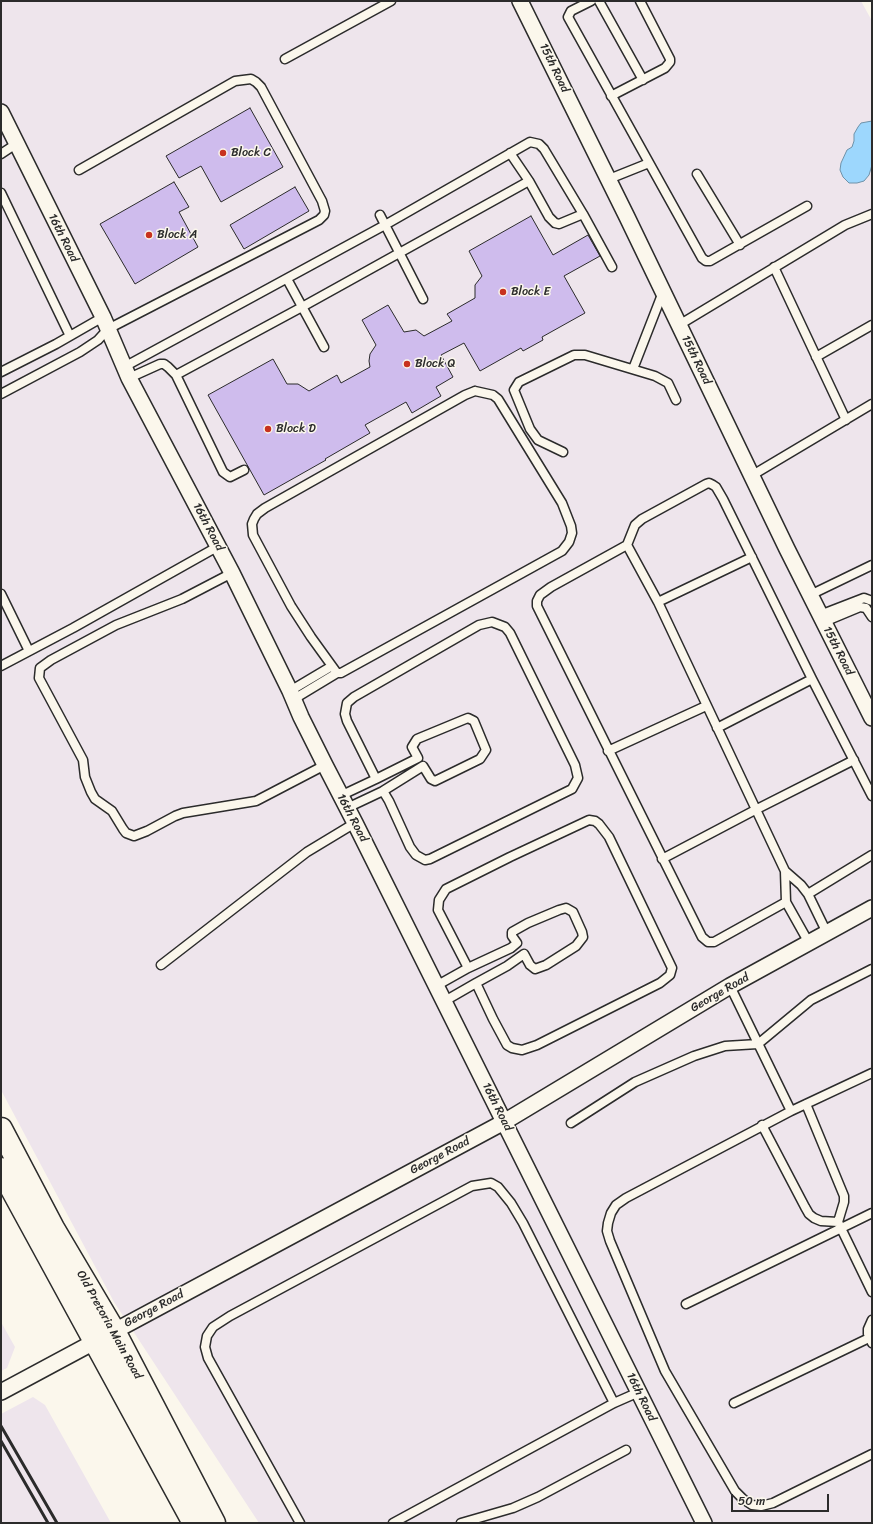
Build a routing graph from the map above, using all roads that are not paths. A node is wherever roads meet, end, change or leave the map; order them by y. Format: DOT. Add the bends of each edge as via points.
graph roads {
  1 [pos="391,1"];
  2 [pos="520,1"];
  3 [pos="591,1"];
  4 [pos="599,1"];
  5 [pos="640,1"];
  6 [pos="285,59"];
  7 [pos="643,80"];
  8 [pos="611,96"];
  9 [pos="2,118"];
  10 [pos="16,144"];
  11 [pos="510,153"];
  12 [pos="1,154"];
  13 [pos="649,163"];
  14 [pos="79,170"];
  15 [pos="697,174"];
  16 [pos="609,179"];
  17 [pos="529,181"];
  18 [pos="1,193"];
  19 [pos="807,206"];
  20 [pos="583,214"];
  21 [pos="872,214"];
  22 [pos="380,215"];
  23 [pos="385,225"];
  24 [pos="740,245"];
  25 [pos="400,253"];
  26 [pos="612,267"];
  27 [pos="774,267"];
  28 [pos="287,279"];
  29 [pos="663,292"];
  30 [pos="423,299"];
  31 [pos="302,307"];
  32 [pos="105,323"];
  33 [pos="679,325"];
  34 [pos="872,326"];
  35 [pos="70,336"];
  36 [pos="324,347"];
  37 [pos="816,357"];
  38 [pos="632,369"];
  39 [pos="1,372"];
  40 [pos="127,372"];
  41 [pos="176,375"];
  42 [pos="1,394"];
  43 [pos="676,400"];
  44 [pos="872,404"];
  45 [pos="846,420"];
  46 [pos="563,452"];
  47 [pos="244,470"];
  48 [pos="751,476"];
  49 [pos="626,545"];
  50 [pos="217,546"];
  51 [pos="752,557"];
  52 [pos="872,565"];
  53 [pos="232,573"];
  54 [pos="1,594"];
  55 [pos="810,595"];
  56 [pos="872,601"];
  57 [pos="658,602"];
  58 [pos="872,617"];
  59 [pos="822,618"];
  60 [pos="29,651"];
  61 [pos="1,666"];
  62 [pos="334,669"];
  63 [pos="812,679"];
  64 [pos="292,695"];
  65 [pos="706,706"];
  66 [pos="872,718"];
  67 [pos="717,728"];
  68 [pos="608,751"];
  69 [pos="418,758"];
  70 [pos="854,760"];
  71 [pos="325,765"];
  72 [pos="423,766"];
  73 [pos="376,779"];
  74 [pos="383,791"];
  75 [pos="872,796"];
  76 [pos="343,802"];
  77 [pos="757,809"];
  78 [pos="355,823"];
  79 [pos="872,855"];
  80 [pos="662,859"];
  81 [pos="785,871"];
  82 [pos="808,894"];
  83 [pos="786,902"];
  84 [pos="872,908"];
  85 [pos="827,933"];
  86 [pos="517,943"];
  87 [pos="809,943"];
  88 [pos="524,954"];
  89 [pos="161,965"];
  90 [pos="468,968"];
  91 [pos="872,969"];
  92 [pos="476,983"];
  93 [pos="436,986"];
  94 [pos="730,986"];
  95 [pos="443,1002"];
  96 [pos="758,1044"];
  97 [pos="872,1073"];
  98 [pos="806,1104"];
  99 [pos="791,1111"];
  100 [pos="504,1122"];
  101 [pos="571,1123"];
  102 [pos="762,1125"];
  103 [pos="1,1129"];
  104 [pos="1,1169"];
  105 [pos="872,1213"];
  106 [pos="840,1226"];
  107 [pos="872,1292"];
  108 [pos="686,1304"];
  109 [pos="872,1320"];
  110 [pos="105,1336"];
  111 [pos="871,1341"];
  112 [pos="1,1392"];
  113 [pos="638,1392"];
  114 [pos="614,1403"];
  115 [pos="734,1403"];
  116 [pos="626,1450"];
  117 [pos="872,1454"];
  118 [pos="194,1523"];
  119 [pos="214,1523"];
  120 [pos="300,1523"];
  121 [pos="392,1523"];
  122 [pos="461,1523"];
  123 [pos="704,1523"];
  1 -- 6 [label="lane"];
  2 -- 16 [label="street, 15th Road"];
  3 -- 8 [label="lane" via="571,11 568,17"];
  4 -- 7 [label="lane"];
  5 -- 7 [label="lane" via="670,59 666,68"];
  7 -- 8 [label="lane"];
  8 -- 13 [label="lane"];
  9 -- 10 [label="street, 16th Road"];
  10 -- 12 [label="lane"];
  10 -- 32 [label="street, 16th Road"];
  11 -- 17 [label="lane"];
  11 -- 20 [label="lane" via="530,142 542,146"];
  11 -- 23 [label="lane"];
  13 -- 16 [label="lane"];
  13 -- 24 [label="lane" via="702,258 710,261"];
  14 -- 32 [label="lane" via="235,81 250,79 261,88 325,207 324,215 319,220"];
  15 -- 24 [label="lane"];
  16 -- 29 [label="street, 15th Road"];
  17 -- 20 [label="lane" via="555,223 559,224"];
  17 -- 25 [label="lane"];
  18 -- 35 [label="lane"];
  19 -- 24 [label="lane"];
  20 -- 26 [label="lane"];
  21 -- 27 [label="lane" via="845,225"];
  22 -- 23 [label="lane"];
  23 -- 25 [label="lane"];
  23 -- 28 [label="lane"];
  25 -- 30 [label="lane"];
  25 -- 31 [label="lane"];
  27 -- 33 [label="lane"];
  27 -- 37 [label="lane"];
  28 -- 31 [label="lane"];
  28 -- 40 [label="lane"];
  29 -- 33 [label="street, 15th Road"];
  29 -- 38 [label="lane"];
  31 -- 36 [label="lane"];
  31 -- 41 [label="lane"];
  32 -- 35 [label="lane"];
  32 -- 40 [label="street, 16th Road"];
  32 -- 42 [label="lane" via="98,340"];
  33 -- 48 [label="street, 15th Road"];
  34 -- 37 [label="lane"];
  35 -- 39 [label="lane"];
  37 -- 45 [label="lane"];
  38 -- 43 [label="lane" via="668,383"];
  38 -- 46 [label="lane" via="585,355 574,355 520,382 514,390 530,429 538,440"];
  40 -- 41 [label="lane" via="162,364"];
  40 -- 50 [label="street, 16th Road"];
  41 -- 47 [label="lane" via="223,472 230,477"];
  44 -- 45 [label="lane"];
  45 -- 48 [label="lane"];
  48 -- 55 [label="street, 15th Road"];
  49 -- 51 [label="lane" via="635,525 642,519 709,483 716,487"];
  49 -- 57 [label="lane"];
  49 -- 68 [label="lane" via="551,587 537,600 539,612"];
  50 -- 53 [label="street, 16th Road"];
  50 -- 60 [label="lane"];
  51 -- 57 [label="lane"];
  51 -- 63 [label="lane"];
  52 -- 55 [label="lane"];
  53 -- 64 [label="street, 16th Road"];
  53 -- 71 [label="lane" via="182,599 116,625 40,668 39,678 83,760 85,777 91,792 112,811 126,833 134,836 183,813 256,801"];
  54 -- 60 [label="lane"];
  55 -- 59 [label="street, 15th Road"];
  56 -- 59 [label="lane" via="864,598"];
  57 -- 65 [label="lane"];
  58 -- 59 [label="lane" via="866,608 860,607"];
  59 -- 66 [label="street, 15th Road"];
  60 -- 61 [label="lane"];
  62 -- 62 [label="lane" via="341,673 562,551 566,546 572,533 562,503 498,399 493,395 475,391 465,395 265,508 254,519 254,535 291,606"];
  62 -- 64 [label="lane"];
  63 -- 67 [label="lane"];
  63 -- 70 [label="lane"];
  64 -- 71 [label="street, 16th Road"];
  65 -- 67 [label="lane"];
  65 -- 68 [label="lane"];
  67 -- 77 [label="lane"];
  68 -- 80 [label="lane"];
  69 -- 72 [label="lane"];
  69 -- 72 [label="lane" via="412,747 417,739 468,718 474,721 486,750 483,756 434,781"];
  69 -- 73 [label="lane"];
  70 -- 75 [label="lane"];
  70 -- 77 [label="lane"];
  71 -- 76 [label="street, 16th Road"];
  72 -- 74 [label="lane"];
  73 -- 74 [label="lane" via="347,721 347,703 478,625 492,622 504,627 510,633 575,765 578,773 572,789 439,856 425,860 416,855 410,847"];
  73 -- 76 [label="lane"];
  74 -- 76 [label="lane"];
  76 -- 78 [label="street, 16th Road"];
  77 -- 80 [label="lane"];
  77 -- 81 [label="lane"];
  78 -- 89 [label="lane" via="307,852"];
  78 -- 93 [label="street, 16th Road"];
  79 -- 82 [label="lane"];
  80 -- 83 [label="lane" via="696,927 708,942 722,938"];
  81 -- 82 [label="lane"];
  81 -- 83 [label="lane"];
  82 -- 85 [label="lane"];
  83 -- 87 [label="lane"];
  84 -- 85 [label="street, George Road"];
  85 -- 87 [label="street, George Road"];
  86 -- 88 [label="lane"];
  86 -- 88 [label="lane" via="512,932 559,910 566,908 572,912 582,932 581,941 536,969 530,965"];
  86 -- 90 [label="lane" via="504,952"];
  87 -- 94 [label="street, George Road"];
  88 -- 92 [label="lane"];
  90 -- 92 [label="lane" via="438,910 439,900 444,892 589,820 599,824 609,837 672,968 670,975 660,983 537,1045 522,1050 507,1045"];
  90 -- 93 [label="lane"];
  91 -- 96 [label="lane" via="811,1000"];
  92 -- 95 [label="lane"];
  93 -- 95 [label="street, 16th Road"];
  94 -- 96 [label="lane"];
  94 -- 100 [label="street, George Road"];
  95 -- 100 [label="street, 16th Road"];
  96 -- 99 [label="lane"];
  96 -- 101 [label="lane" via="725,1046 694,1056 635,1082"];
  97 -- 98 [label="lane"];
  98 -- 99 [label="lane"];
  98 -- 106 [label="lane" via="844,1196"];
  99 -- 102 [label="lane"];
  100 -- 110 [label="street, George Road"];
  100 -- 113 [label="street, 16th Road"];
  102 -- 106 [label="lane" via="809,1214 821,1221"];
  102 -- 117 [label="lane" via="616,1204 608,1223 610,1242 665,1371 735,1492 743,1499 752,1505 761,1506 773,1502"];
  103 -- 110 [label="main road, Old Pretoria Main Road" via="53,1228"];
  104 -- 110 [label="main road, Old Pretoria Main Road"];
  105 -- 106 [label="lane"];
  106 -- 107 [label="lane"];
  106 -- 108 [label="lane"];
  109 -- 111 [label="lane" via="868,1329"];
  110 -- 112 [label="street, George Road"];
  110 -- 118 [label="main road, Old Pretoria Main Road"];
  110 -- 119 [label="main road, Old Pretoria Main Road"];
  111 -- 115 [label="lane"];
  113 -- 114 [label="lane"];
  113 -- 123 [label="street, 16th Road"];
  114 -- 120 [label="lane" via="511,1202 491,1183 472,1186 230,1316 213,1327 207,1336 205,1347 208,1358"];
  114 -- 121 [label="lane"];
  116 -- 122 [label="lane" via="538,1497 513,1508"];
}
